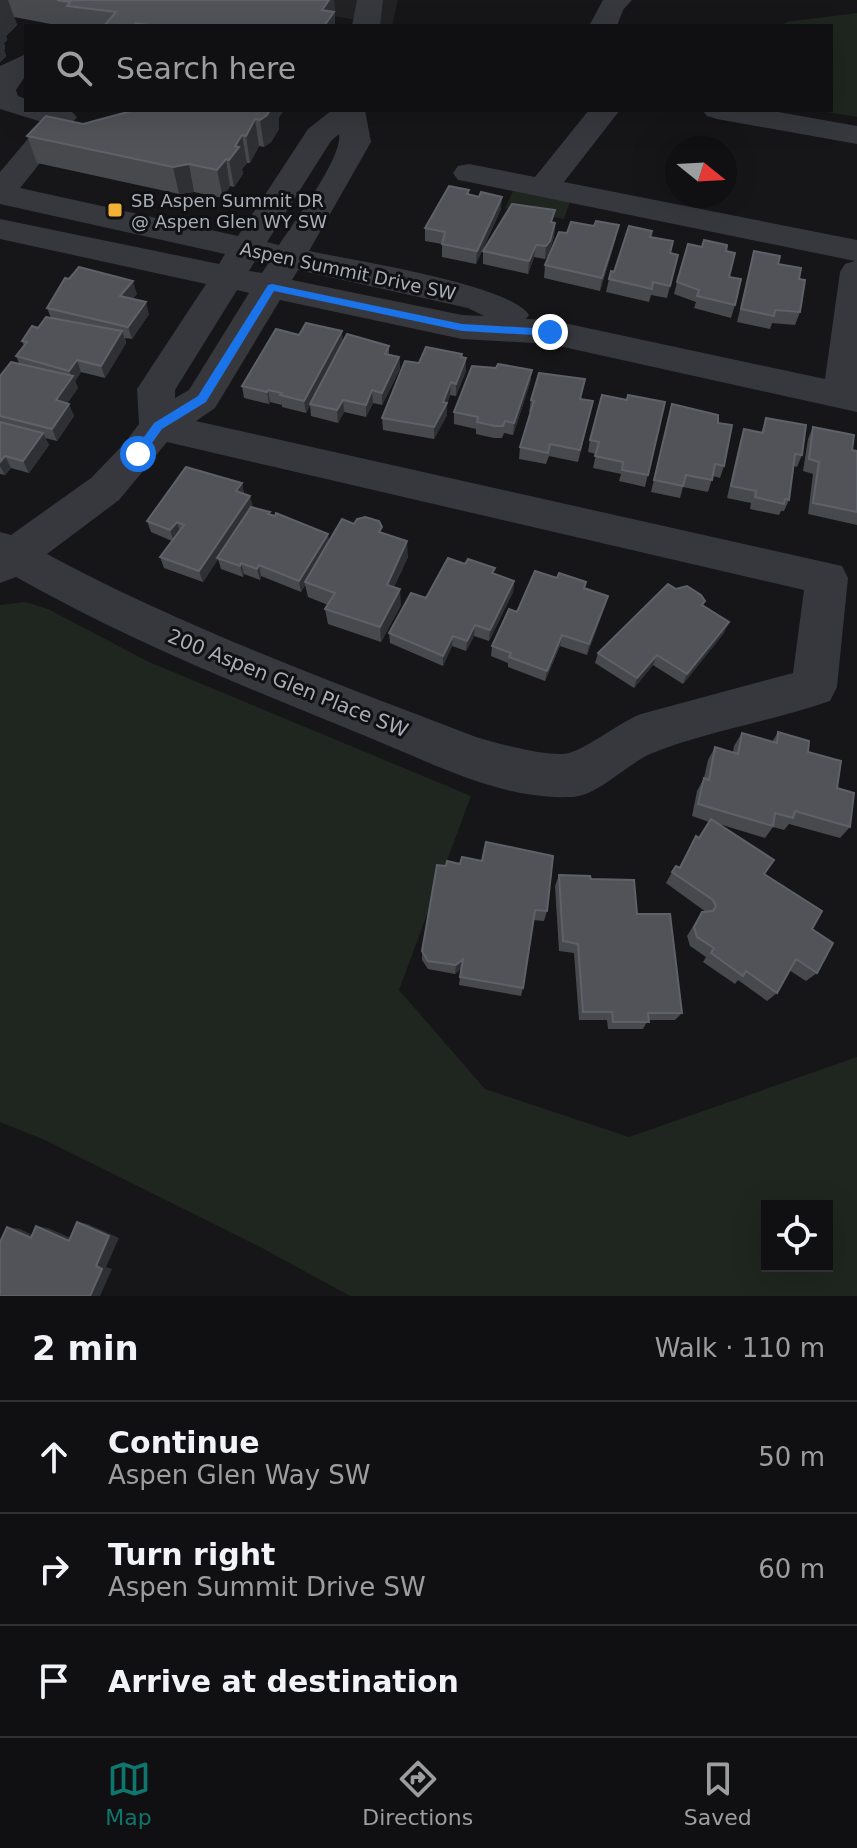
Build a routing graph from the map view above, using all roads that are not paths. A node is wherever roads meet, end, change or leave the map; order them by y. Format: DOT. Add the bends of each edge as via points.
graph roads {
  1 [pos="370,0"];
  2 [pos="619,0"];
  3 [pos="366,24"];
  4 [pos="604,24"];
  5 [pos="24,63"];
  6 [pos="24,109"];
  7 [pos="37,112"];
  8 [pos="348,112"];
  9 [pos="350,112"];
  10 [pos="603,112"];
  11 [pos="728,112"];
  12 [pos="857,135"];
  13 [pos="469,173"];
  14 [pos="543,188"];
  15 [pos="0,193"];
  16 [pos="0,229"];
  17 [pos="248,248"];
  18 [pos="857,251"];
  19 [pos="280,272"];
  20 [pos="857,272"];
  21 [pos="228,278"];
  22 [pos="849,397"];
  23 [pos="158,426"];
  24 [pos="5,556"];
  1 -- 3 [label="street"];
  2 -- 4 [label="street"];
  5 -- 6 [label="street" via="9,73 1,90 6,101"];
  7 -- 15 [label="street" via="76,120"];
  8 -- 17 [label="street" via="319,135"];
  9 -- 19 [label="street" via="356,142"];
  10 -- 14 [label="street"];
  11 -- 12 [label="street"];
  13 -- 14 [label="street"];
  14 -- 18 [label="street"];
  15 -- 17 [label="street, Aspen Summit Drive SW"];
  16 -- 21 [label="street, Aspen Summit Drive SW"];
  17 -- 19 [label="street, Aspen Summit Drive SW"];
  17 -- 21 [label="street"];
  19 -- 21 [label="street, Aspen Summit Drive SW"];
  19 -- 22 [label="street, Aspen Summit Drive SW" via="462,327 550,332"];
  19 -- 23 [label="street" via="202,399"];
  20 -- 22 [label="street"];
  21 -- 23 [label="street" via="156,389"];
  23 -- 24 [label="street" via="105,489"];
  23 -- 24 [label="street, 200 Aspen Glen Place SW" via="827,578 814,687 641,735 573,776 513,769 206,652"];
}
